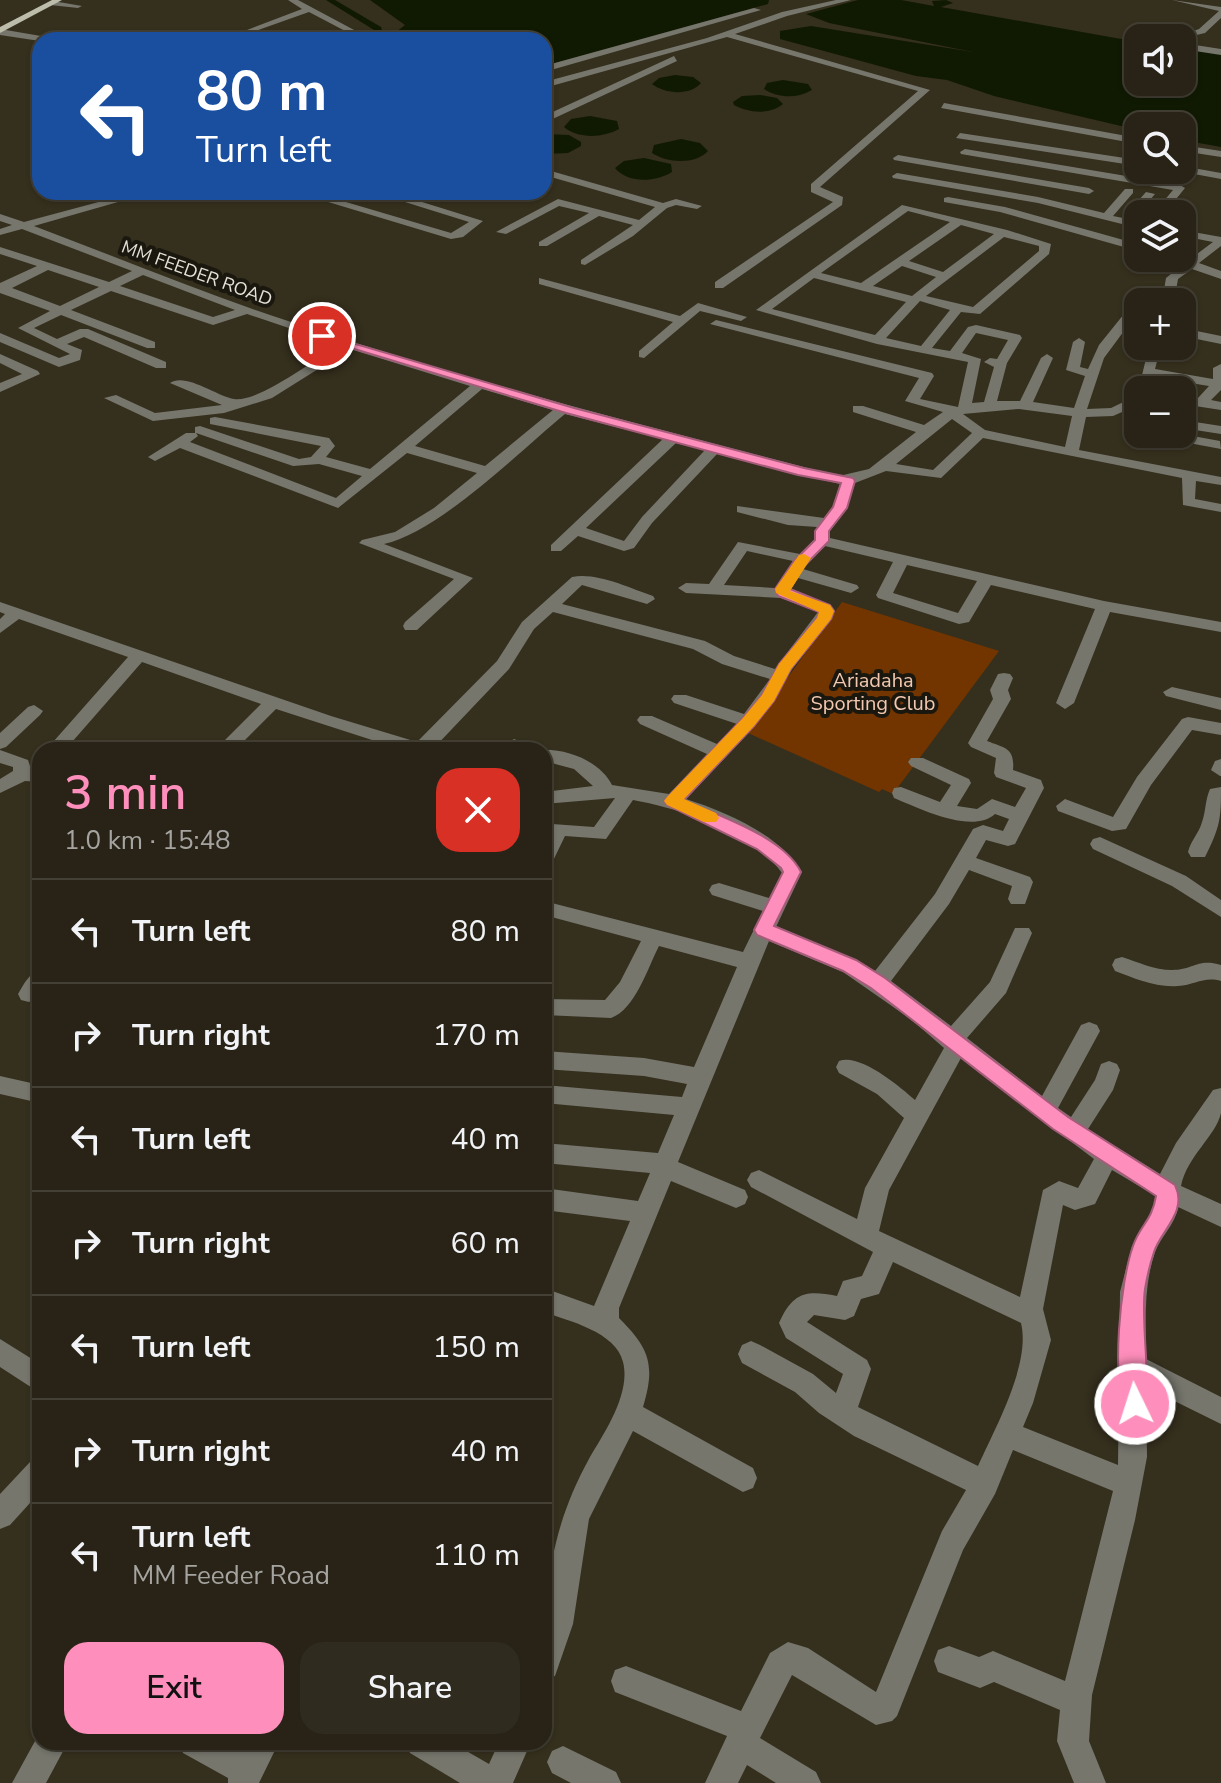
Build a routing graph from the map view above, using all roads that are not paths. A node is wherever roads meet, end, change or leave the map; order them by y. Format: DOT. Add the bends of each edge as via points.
graph roads {
  1 [pos="292,0"];
  2 [pos="799,0"];
  3 [pos="847,0"];
  4 [pos="1176,0"];
  5 [pos="53,1"];
  6 [pos="78,6"];
  7 [pos="309,9"];
  8 [pos="1221,9"];
  9 [pos="0,29"];
  10 [pos="352,31"];
  11 [pos="250,32"];
  12 [pos="1196,33"];
  13 [pos="725,34"];
  14 [pos="32,37"];
  15 [pos="710,40"];
  16 [pos="1196,48"];
  17 [pos="1221,52"];
  18 [pos="552,67"];
  19 [pos="587,74"];
  20 [pos="631,80"];
  21 [pos="552,83"];
  22 [pos="944,106"];
  23 [pos="552,116"];
  24 [pos="1010,119"];
  25 [pos="1079,132"];
  26 [pos="960,136"];
  27 [pos="1123,139"];
  28 [pos="992,140"];
  29 [pos="1065,151"];
  30 [pos="1196,151"];
  31 [pos="965,152"];
  32 [pos="982,154"];
  33 [pos="1221,154"];
  34 [pos="898,158"];
  35 [pos="1111,159"];
  36 [pos="1124,161"];
  37 [pos="1055,166"];
  38 [pos="970,169"];
  39 [pos="1196,172"];
  40 [pos="552,174"];
  41 [pos="1101,174"];
  42 [pos="897,176"];
  43 [pos="1221,176"];
  44 [pos="1124,178"];
  45 [pos="1162,184"];
  46 [pos="960,186"];
  47 [pos="1089,191"];
  48 [pos="1129,191"];
  49 [pos="1150,194"];
  50 [pos="72,200"];
  51 [pos="118,200"];
  52 [pos="327,200"];
  53 [pos="404,200"];
  54 [pos="948,200"];
  55 [pos="1146,200"];
  56 [pos="1171,200"];
  57 [pos="663,206"];
  58 [pos="697,206"];
  59 [pos="1075,209"];
  60 [pos="599,212"];
  61 [pos="930,212"];
  62 [pos="1106,217"];
  63 [pos="3,218"];
  64 [pos="959,221"];
  65 [pos="1124,222"];
  66 [pos="1047,223"];
  67 [pos="641,224"];
  68 [pos="22,226"];
  69 [pos="1124,230"];
  70 [pos="0,232"];
  71 [pos="502,232"];
  72 [pos="1003,232"];
  73 [pos="1196,236"];
  74 [pos="1028,238"];
  75 [pos="1110,240"];
  76 [pos="1221,240"];
  77 [pos="543,244"];
  78 [pos="1124,244"];
  79 [pos="1,252"];
  80 [pos="1196,259"];
  81 [pos="585,262"];
  82 [pos="900,262"];
  83 [pos="1196,265"];
  84 [pos="45,267"];
  85 [pos="140,272"];
  86 [pos="1180,272"];
  87 [pos="810,274"];
  88 [pos="1221,275"];
  89 [pos="945,276"];
  90 [pos="543,281"];
  91 [pos="719,285"];
  92 [pos="1,288"];
  93 [pos="108,288"];
  94 [pos="862,288"];
  95 [pos="1170,288"];
  96 [pos="915,299"];
  97 [pos="958,308"];
  98 [pos="60,311"];
  99 [pos="245,311"];
  100 [pos="763,311"];
  101 [pos="976,311"];
  102 [pos="682,321"];
  103 [pos="1124,322"];
  104 [pos="716,324"];
  105 [pos="973,329"];
  106 [pos="1196,335"];
  107 [pos="0,337"];
  108 [pos="877,340"];
  109 [pos="1221,340"];
  110 [pos="1079,342"];
  111 [pos="56,344"];
  112 [pos="349,344"];
  113 [pos="151,345"];
  114 [pos="923,351"];
  115 [pos="644,354"];
  116 [pos="953,356"];
  117 [pos="0,358"];
  118 [pos="1047,358"];
  119 [pos="975,359"];
  120 [pos="1151,360"];
  121 [pos="1001,363"];
  122 [pos="161,365"];
  123 [pos="1220,368"];
  124 [pos="1148,372"];
  125 [pos="1095,374"];
  126 [pos="1147,376"];
  127 [pos="177,383"];
  128 [pos="3,384"];
  129 [pos="480,384"];
  130 [pos="1220,384"];
  131 [pos="111,398"];
  132 [pos="1196,402"];
  133 [pos="1203,403"];
  134 [pos="1025,405"];
  135 [pos="1221,406"];
  136 [pos="989,407"];
  137 [pos="563,409"];
  138 [pos="858,409"];
  139 [pos="1124,409"];
  140 [pos="960,411"];
  141 [pos="1080,411"];
  142 [pos="226,412"];
  143 [pos="200,430"];
  144 [pos="927,431"];
  145 [pos="980,433"];
  146 [pos="1196,433"];
  147 [pos="673,438"];
  148 [pos="1196,441"];
  149 [pos="179,443"];
  150 [pos="1218,446"];
  151 [pos="406,448"];
  152 [pos="714,449"];
  153 [pos="1071,453"];
  154 [pos="155,457"];
  155 [pos="316,460"];
  156 [pos="885,466"];
  157 [pos="486,471"];
  158 [pos="374,475"];
  159 [pos="1189,475"];
  160 [pos="848,481"];
  161 [pos="1221,481"];
  162 [pos="1221,508"];
  163 [pos="742,509"];
  164 [pos="828,523"];
  165 [pos="575,530"];
  166 [pos="822,541"];
  167 [pos="556,548"];
  168 [pos="902,559"];
  169 [pos="799,566"];
  170 [pos="987,578"];
  171 [pos="686,588"];
  172 [pos="851,588"];
  173 [pos="713,590"];
  174 [pos="783,593"];
  175 [pos="647,599"];
  176 [pos="551,606"];
  177 [pos="1104,606"];
  178 [pos="8,609"];
  179 [pos="411,626"];
  180 [pos="1221,627"];
  181 [pos="0,628"];
  182 [pos="138,656"];
  183 [pos="780,676"];
  184 [pos="1004,678"];
  185 [pos="1172,692"];
  186 [pos="680,699"];
  187 [pos="274,701"];
  188 [pos="1065,703"];
  189 [pos="1221,704"];
  190 [pos="34,711"];
  191 [pos="646,720"];
  192 [pos="749,722"];
  193 [pos="1221,729"];
  194 [pos="62,742"];
  195 [pos="232,742"];
  196 [pos="400,742"];
  197 [pos="429,742"];
  198 [pos="0,743"];
  199 [pos="721,753"];
  200 [pos="0,756"];
  201 [pos="552,757"];
  202 [pos="917,762"];
  203 [pos="32,772"];
  204 [pos="32,774"];
  205 [pos="0,787"];
  206 [pos="616,793"];
  207 [pos="901,793"];
  208 [pos="1221,793"];
  209 [pos="552,798"];
  210 [pos="673,801"];
  211 [pos="1065,806"];
  212 [pos="944,811"];
  213 [pos="1020,816"];
  214 [pos="552,843"];
  215 [pos="1100,844"];
  216 [pos="1198,852"];
  217 [pos="963,861"];
  218 [pos="719,890"];
  219 [pos="1018,899"];
  220 [pos="774,907"];
  221 [pos="552,910"];
  222 [pos="1221,910"];
  223 [pos="763,930"];
  224 [pos="1022,933"];
  225 [pos="653,937"];
  226 [pos="749,962"];
  227 [pos="1122,965"];
  228 [pos="1221,973"];
  229 [pos="878,983"];
  230 [pos="552,1007"];
  231 [pos="1089,1031"];
  232 [pos="955,1044"];
  233 [pos="552,1061"];
  234 [pos="847,1067"];
  235 [pos="1109,1070"];
  236 [pos="703,1078"];
  237 [pos="0,1085"];
  238 [pos="32,1092"];
  239 [pos="552,1095"];
  240 [pos="1221,1097"];
  241 [pos="690,1107"];
  242 [pos="1045,1111"];
  243 [pos="916,1115"];
  244 [pos="1074,1131"];
  245 [pos="552,1154"];
  246 [pos="1109,1154"];
  247 [pos="666,1166"];
  248 [pos="759,1180"];
  249 [pos="1167,1192"];
  250 [pos="736,1197"];
  251 [pos="552,1200"];
  252 [pos="647,1213"];
  253 [pos="1221,1216"];
  254 [pos="876,1242"];
  255 [pos="552,1303"];
  256 [pos="1030,1315"];
  257 [pos="606,1322"];
  258 [pos="0,1352"];
  259 [pos="751,1354"];
  260 [pos="1132,1366"];
  261 [pos="32,1367"];
  262 [pos="1221,1411"];
  263 [pos="626,1412"];
  264 [pos="842,1413"];
  265 [pos="1008,1435"];
  266 [pos="743,1478"];
  267 [pos="32,1481"];
  268 [pos="1128,1483"];
  269 [pos="985,1484"];
  270 [pos="0,1515"];
  271 [pos="552,1614"];
  272 [pos="949,1661"];
  273 [pos="626,1681"];
  274 [pos="1077,1702"];
  275 [pos="744,1736"];
  276 [pos="47,1750"];
  277 [pos="206,1750"];
  278 [pos="259,1750"];
  279 [pos="434,1750"];
  280 [pos="511,1750"];
  281 [pos="563,1762"];
  282 [pos="245,1777"];
  283 [pos="28,1783"];
  284 [pos="490,1783"];
  285 [pos="497,1783"];
  286 [pos="605,1783"];
  287 [pos="721,1783"];
  288 [pos="805,1783"];
  289 [pos="1090,1783"];
  1 -- 7 [label="street"];
  2 -- 18 [label="street"];
  3 -- 13 [label="street"];
  4 -- 8 [label="street"];
  5 -- 6 [label="street"];
  5 -- 9 [label="main road"];
  7 -- 10 [label="street"];
  7 -- 11 [label="street"];
  8 -- 12 [label="street"];
  9 -- 14 [label="street"];
  13 -- 15 [label="street"];
  13 -- 91 [label="street" via="925,90 815,186 838,203"];
  15 -- 19 [label="street"];
  15 -- 20 [label="street"];
  16 -- 17 [label="street"];
  19 -- 20 [label="street"];
  19 -- 21 [label="street"];
  20 -- 23 [label="street"];
  22 -- 24 [label="street"];
  24 -- 25 [label="street"];
  24 -- 28 [label="street"];
  25 -- 27 [label="street"];
  25 -- 29 [label="street"];
  26 -- 28 [label="street"];
  27 -- 35 [label="street"];
  28 -- 29 [label="street"];
  28 -- 32 [label="street"];
  29 -- 35 [label="street"];
  29 -- 37 [label="street"];
  30 -- 33 [label="street"];
  31 -- 32 [label="street"];
  32 -- 37 [label="street"];
  32 -- 38 [label="street"];
  34 -- 38 [label="street"];
  35 -- 36 [label="street"];
  35 -- 41 [label="street"];
  37 -- 41 [label="street"];
  38 -- 46 [label="street"];
  38 -- 47 [label="street"];
  39 -- 43 [label="street"];
  40 -- 57 [label="street"];
  41 -- 44 [label="street"];
  42 -- 46 [label="street"];
  45 -- 56 [label="street" via="1181,189"];
  46 -- 54 [label="street"];
  46 -- 59 [label="street"];
  48 -- 62 [label="street"];
  49 -- 55 [label="street"];
  50 -- 63 [label="street"];
  51 -- 68 [label="street"];
  52 -- 53 [label="street" via="451,236 477,223"];
  54 -- 61 [label="street"];
  54 -- 66 [label="street"];
  57 -- 58 [label="street"];
  57 -- 67 [label="street"];
  59 -- 62 [label="street" via="1093,209"];
  59 -- 66 [label="street"];
  60 -- 67 [label="street"];
  60 -- 71 [label="street" via="553,202"];
  60 -- 77 [label="street"];
  61 -- 64 [label="street"];
  61 -- 87 [label="street" via="906,207"];
  62 -- 65 [label="street"];
  63 -- 68 [label="street, MM FEEDER ROAD"];
  64 -- 72 [label="street"];
  64 -- 82 [label="street"];
  66 -- 74 [label="street"];
  66 -- 75 [label="street"];
  67 -- 81 [label="street"];
  68 -- 70 [label="street"];
  68 -- 85 [label="street, MM FEEDER ROAD"];
  69 -- 75 [label="street"];
  72 -- 74 [label="street"];
  72 -- 89 [label="street"];
  73 -- 76 [label="street"];
  74 -- 101 [label="street" via="1045,244 1045,252"];
  75 -- 78 [label="street"];
  76 -- 80 [label="street"];
  79 -- 84 [label="street"];
  82 -- 89 [label="street"];
  82 -- 94 [label="street"];
  83 -- 88 [label="street"];
  84 -- 92 [label="street"];
  84 -- 93 [label="street"];
  85 -- 93 [label="street"];
  85 -- 99 [label="street, MM FEEDER ROAD"];
  86 -- 95 [label="street"];
  87 -- 94 [label="street"];
  87 -- 100 [label="street"];
  89 -- 96 [label="street"];
  90 -- 102 [label="street"];
  92 -- 98 [label="street"];
  93 -- 98 [label="street"];
  93 -- 99 [label="street" via="213,321"];
  94 -- 96 [label="street"];
  96 -- 97 [label="street"];
  96 -- 108 [label="street"];
  97 -- 101 [label="street"];
  97 -- 114 [label="street"];
  98 -- 111 [label="street" via="24,328"];
  98 -- 113 [label="street"];
  99 -- 112 [label="street, MM FEEDER ROAD"];
  100 -- 102 [label="street" via="748,319 700,306"];
  100 -- 108 [label="street"];
  101 -- 105 [label="street" via="967,323"];
  102 -- 115 [label="street"];
  103 -- 125 [label="street" via="1102,349"];
  104 -- 140 [label="street" via="927,376 912,400"];
  105 -- 116 [label="street"];
  105 -- 121 [label="street" via="1016,338"];
  106 -- 109 [label="street"];
  107 -- 111 [label="street" via="59,363 77,355"];
  108 -- 114 [label="street"];
  110 -- 125 [label="street" via="1073,370"];
  111 -- 122 [label="street" via="84,332"];
  112 -- 129 [label="street, MM FEEDER ROAD"];
  112 -- 142 [label="street" via="276,390"];
  114 -- 116 [label="street"];
  116 -- 119 [label="street"];
  117 -- 128 [label="street" via="33,374"];
  118 -- 134 [label="street"];
  119 -- 121 [label="street"];
  119 -- 140 [label="street"];
  120 -- 124 [label="street"];
  121 -- 136 [label="street"];
  123 -- 130 [label="street"];
  124 -- 126 [label="street"];
  124 -- 130 [label="street"];
  125 -- 141 [label="street"];
  127 -- 142 [label="street"];
  129 -- 137 [label="street, MM FEEDER ROAD"];
  129 -- 151 [label="street"];
  130 -- 133 [label="street"];
  131 -- 142 [label="street" via="153,417"];
  132 -- 133 [label="street"];
  133 -- 135 [label="street"];
  134 -- 136 [label="street"];
  134 -- 141 [label="street"];
  136 -- 140 [label="street"];
  137 -- 147 [label="street, MM FEEDER ROAD"];
  137 -- 157 [label="street"];
  138 -- 144 [label="street"];
  139 -- 141 [label="street"];
  140 -- 144 [label="street"];
  140 -- 145 [label="street" via="952,415"];
  141 -- 153 [label="street"];
  142 -- 143 [label="street"];
  142 -- 155 [label="street" via="324,441 328,446"];
  143 -- 149 [label="street"];
  143 -- 155 [label="street" via="298,463"];
  144 -- 156 [label="street"];
  145 -- 153 [label="street"];
  145 -- 156 [label="street" via="936,475"];
  146 -- 150 [label="street"];
  147 -- 152 [label="street, MM FEEDER ROAD"];
  147 -- 165 [label="street"];
  148 -- 150 [label="street"];
  149 -- 154 [label="street"];
  149 -- 158 [label="street" via="334,504"];
  151 -- 157 [label="street"];
  151 -- 158 [label="street"];
  152 -- 160 [label="street, MM FEEDER ROAD"];
  152 -- 165 [label="street" via="629,545"];
  153 -- 159 [label="street"];
  155 -- 158 [label="street"];
  156 -- 160 [label="street"];
  157 -- 179 [label="street" via="400,536 367,543 465,578"];
  159 -- 161 [label="street"];
  159 -- 162 [label="street" via="1188,502"];
  160 -- 164 [label="street" via="840,508"];
  163 -- 164 [label="street"];
  164 -- 166 [label="street"];
  165 -- 167 [label="street"];
  166 -- 168 [label="street"];
  166 -- 169 [label="street"];
  168 -- 170 [label="street"];
  168 -- 170 [label="street" via="884,595 959,619"];
  169 -- 172 [label="street"];
  169 -- 173 [label="street" via="743,545"];
  169 -- 174 [label="street"];
  170 -- 177 [label="street"];
  171 -- 173 [label="street"];
  173 -- 174 [label="street"];
  174 -- 183 [label="street" via="827,611"];
  175 -- 176 [label="street" via="582,579"];
  176 -- 183 [label="street" via="705,647"];
  176 -- 197 [label="street"];
  177 -- 180 [label="street"];
  177 -- 188 [label="street"];
  178 -- 181 [label="street"];
  178 -- 182 [label="street"];
  182 -- 187 [label="street"];
  182 -- 194 [label="street"];
  183 -- 192 [label="street"];
  184 -- 213 [label="street" via="1002,699 977,743 1007,757 1003,773 1035,786"];
  185 -- 189 [label="street"];
  186 -- 192 [label="street"];
  187 -- 195 [label="street"];
  187 -- 196 [label="street"];
  190 -- 198 [label="street"];
  191 -- 199 [label="street"];
  192 -- 199 [label="street"];
  193 -- 211 [label="street" via="1188,723 1119,824"];
  199 -- 210 [label="street"];
  200 -- 203 [label="street"];
  201 -- 206 [label="street" via="597,774"];
  202 -- 212 [label="street" via="962,782"];
  204 -- 205 [label="street"];
  206 -- 209 [label="street"];
  206 -- 210 [label="street"];
  206 -- 214 [label="street" via="599,834 559,829"];
  207 -- 212 [label="street"];
  208 -- 216 [label="street"];
  210 -- 220 [label="street" via="763,844 788,864 792,872"];
  212 -- 213 [label="street" via="981,816 992,806"];
  213 -- 217 [label="street" via="1008,839 981,833"];
  215 -- 222 [label="street" via="1179,881"];
  217 -- 219 [label="street" via="1023,882"];
  217 -- 229 [label="street" via="935,909"];
  218 -- 220 [label="street"];
  220 -- 223 [label="street"];
  221 -- 225 [label="street"];
  223 -- 226 [label="street"];
  223 -- 229 [label="street"];
  224 -- 232 [label="street" via="998,987"];
  225 -- 226 [label="street"];
  225 -- 230 [label="street" via="611,1009"];
  226 -- 236 [label="street"];
  227 -- 228 [label="street" via="1165,979 1187,978 1205,968"];
  229 -- 232 [label="street"];
  231 -- 242 [label="street"];
  232 -- 242 [label="street"];
  232 -- 243 [label="street"];
  233 -- 236 [label="street" via="644,1067"];
  234 -- 243 [label="street" via="885,1087"];
  235 -- 244 [label="street"];
  236 -- 241 [label="street"];
  237 -- 238 [label="street"];
  239 -- 241 [label="street"];
  240 -- 249 [label="street" via="1184,1150"];
  241 -- 247 [label="street"];
  242 -- 244 [label="street"];
  243 -- 254 [label="street" via="877,1188"];
  244 -- 246 [label="street"];
  245 -- 247 [label="street"];
  246 -- 249 [label="street"];
  246 -- 256 [label="street" via="1086,1197 1059,1192 1052,1197"];
  247 -- 250 [label="street"];
  247 -- 252 [label="street"];
  248 -- 254 [label="street"];
  249 -- 253 [label="street"];
  249 -- 260 [label="street" via="1164,1216 1144,1246 1133,1292"];
  251 -- 252 [label="street"];
  252 -- 257 [label="street" via="606,1308"];
  254 -- 256 [label="street"];
  254 -- 264 [label="street" via="870,1286 852,1289 845,1308 810,1303 792,1323 858,1369"];
  255 -- 257 [label="street"];
  256 -- 265 [label="street" via="1038,1340"];
  257 -- 263 [label="street" via="635,1356 636,1381"];
  258 -- 261 [label="street"];
  259 -- 264 [label="street" via="804,1383"];
  260 -- 262 [label="street"];
  260 -- 268 [label="street" via="1133,1457"];
  263 -- 266 [label="street"];
  263 -- 271 [label="street" via="578,1508"];
  264 -- 269 [label="street"];
  265 -- 268 [label="street"];
  265 -- 269 [label="street"];
  267 -- 270 [label="street"];
  268 -- 274 [label="street"];
  269 -- 275 [label="street" via="952,1541 886,1705 881,1710 788,1657"];
  272 -- 274 [label="street" via="980,1673 993,1666"];
  273 -- 275 [label="street"];
  274 -- 289 [label="street" via="1073,1741"];
  275 -- 287 [label="street"];
  275 -- 288 [label="street"];
  276 -- 283 [label="street"];
  277 -- 282 [label="street"];
  278 -- 282 [label="street"];
  279 -- 284 [label="street"];
  280 -- 285 [label="street"];
  281 -- 286 [label="street"];
}
